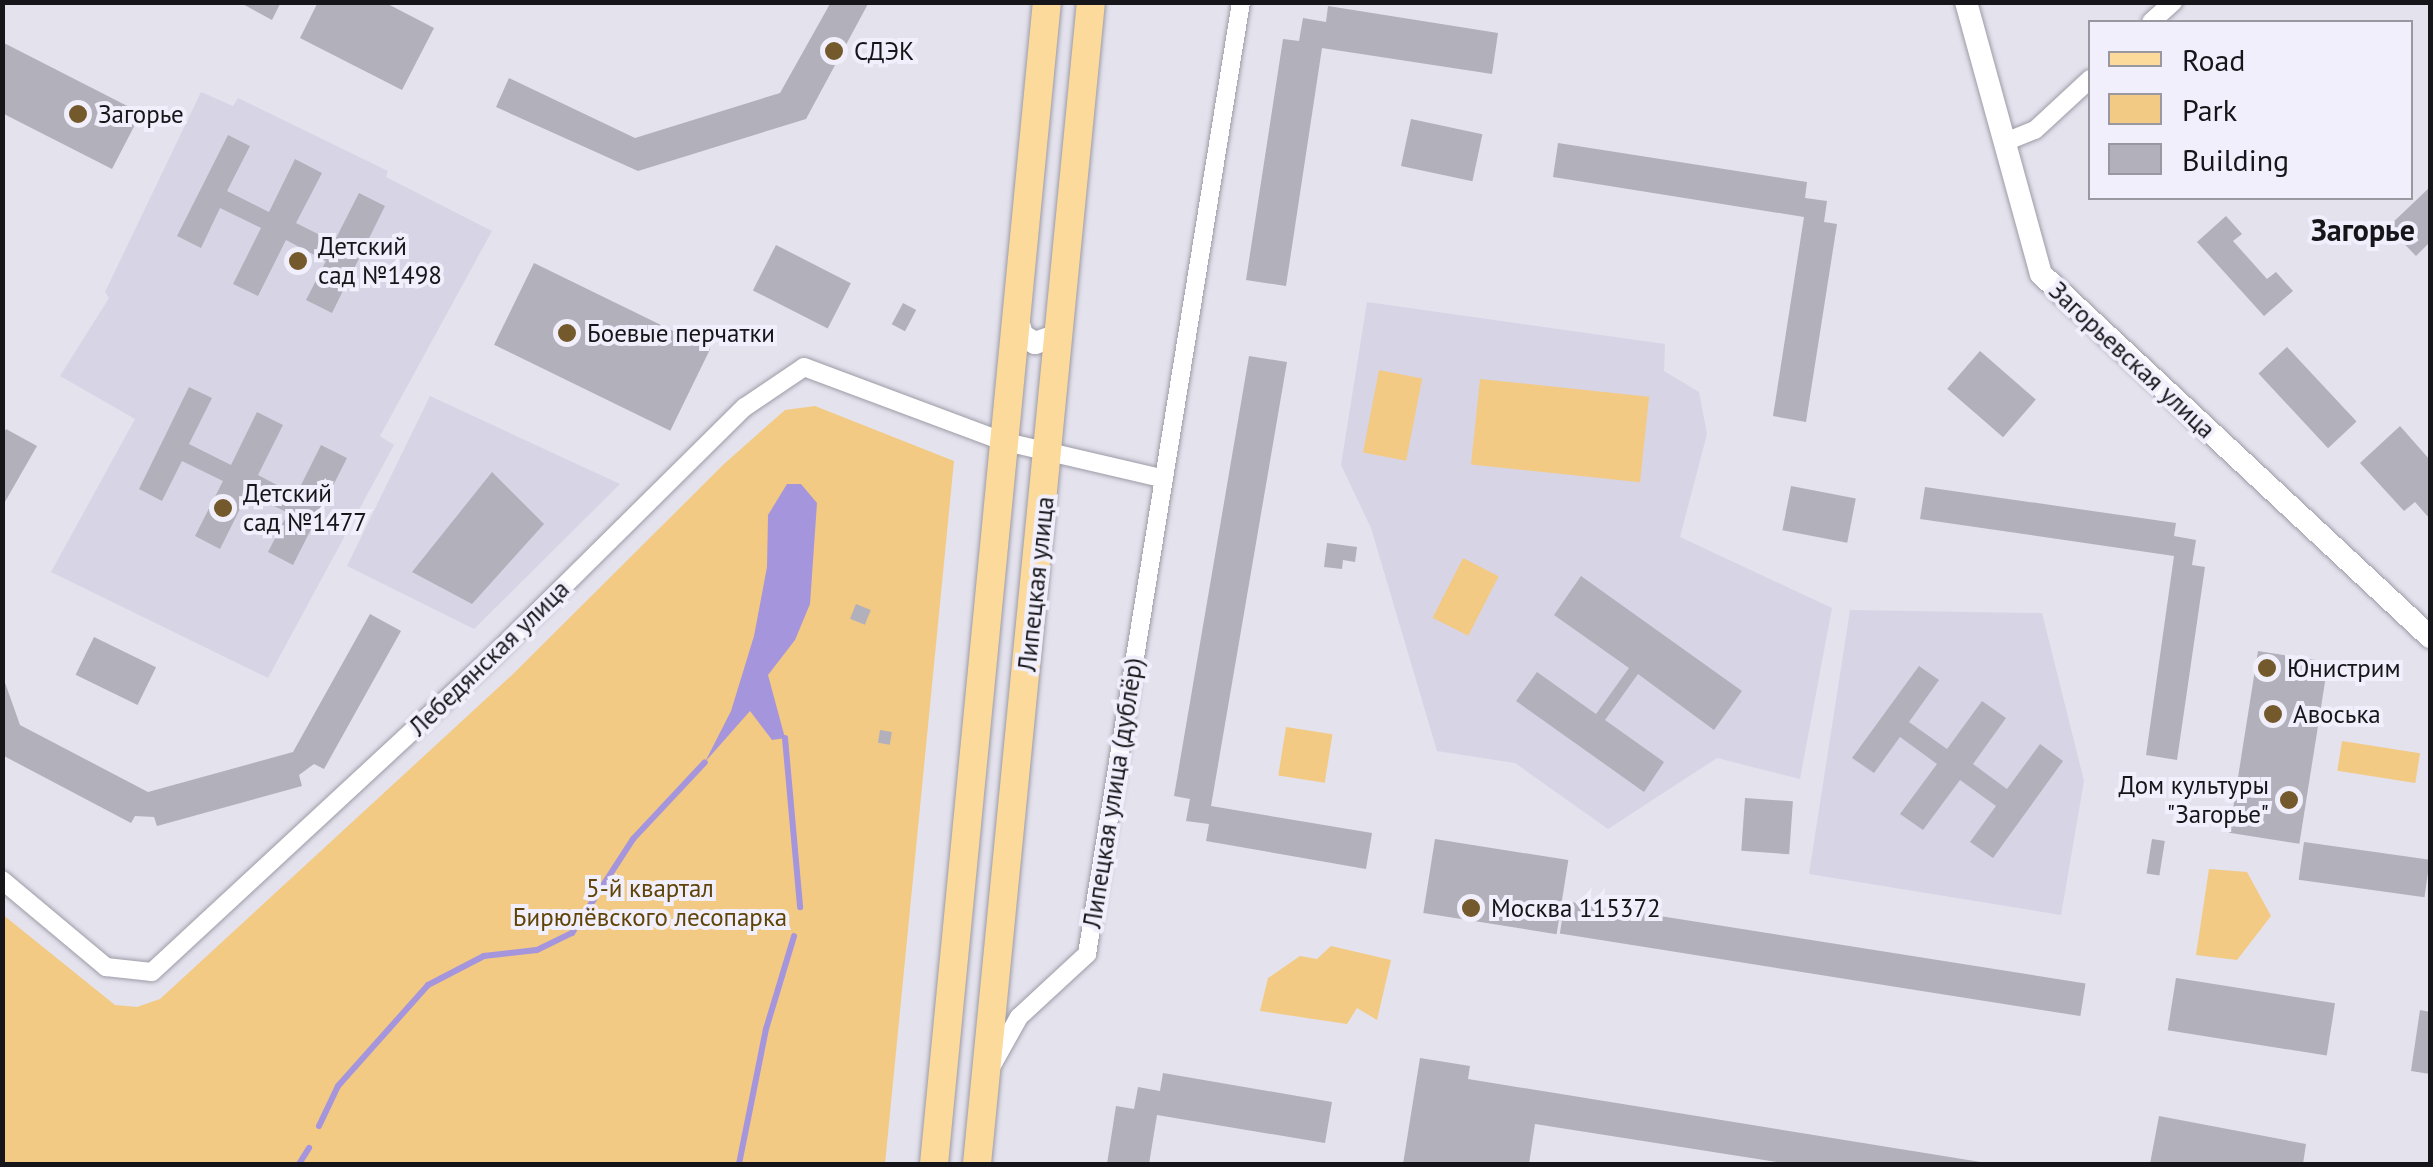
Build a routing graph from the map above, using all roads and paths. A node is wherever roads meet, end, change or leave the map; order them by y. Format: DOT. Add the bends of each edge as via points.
graph roads {
  1 [pos="1047,2"];
  2 [pos="1091,2"];
  3 [pos="1242,2"];
  4 [pos="1966,2"];
  5 [pos="2173,2"];
  6 [pos="2153,20"];
  7 [pos="2088,81"];
  8 [pos="2005,142"];
  9 [pos="1017,318"];
  10 [pos="1062,322"];
  11 [pos="1002,442"];
  12 [pos="1048,456"];
  13 [pos="1161,478"];
  14 [pos="2430,637"];
  15 [pos="2,880"];
  16 [pos="988,1072"];
  17 [pos="934,1164"];
  18 [pos="977,1164"];
  1 -- 9 [label="main road, Липецкая улица"];
  2 -- 10 [label="main road, Липецкая улица"];
  3 -- 13 [label="street, Липецкая улица (дублёр)"];
  4 -- 8 [label="street, Загорьевская улица"];
  5 -- 6 [label="street"];
  7 -- 8 [label="street" via="2035,130"];
  8 -- 14 [label="street, Загорьевская улица" via="2041,274"];
  9 -- 10 [label="street" via="1022,335 1035,343 1055,336"];
  9 -- 11 [label="main road, Липецкая улица"];
  10 -- 12 [label="main road, Липецкая улица"];
  11 -- 12 [label="street"];
  11 -- 15 [label="street, Лебедянская улица" via="804,367 745,407 493,656 152,972 106,967"];
  11 -- 17 [label="main road, Липецкая улица"];
  12 -- 13 [label="street"];
  12 -- 16 [label="main road, Липецкая улица"];
  13 -- 16 [label="street, Липецкая улица (дублёр)" via="1088,954 1019,1016"];
  16 -- 18 [label="main road, Липецкая улица"];
}
